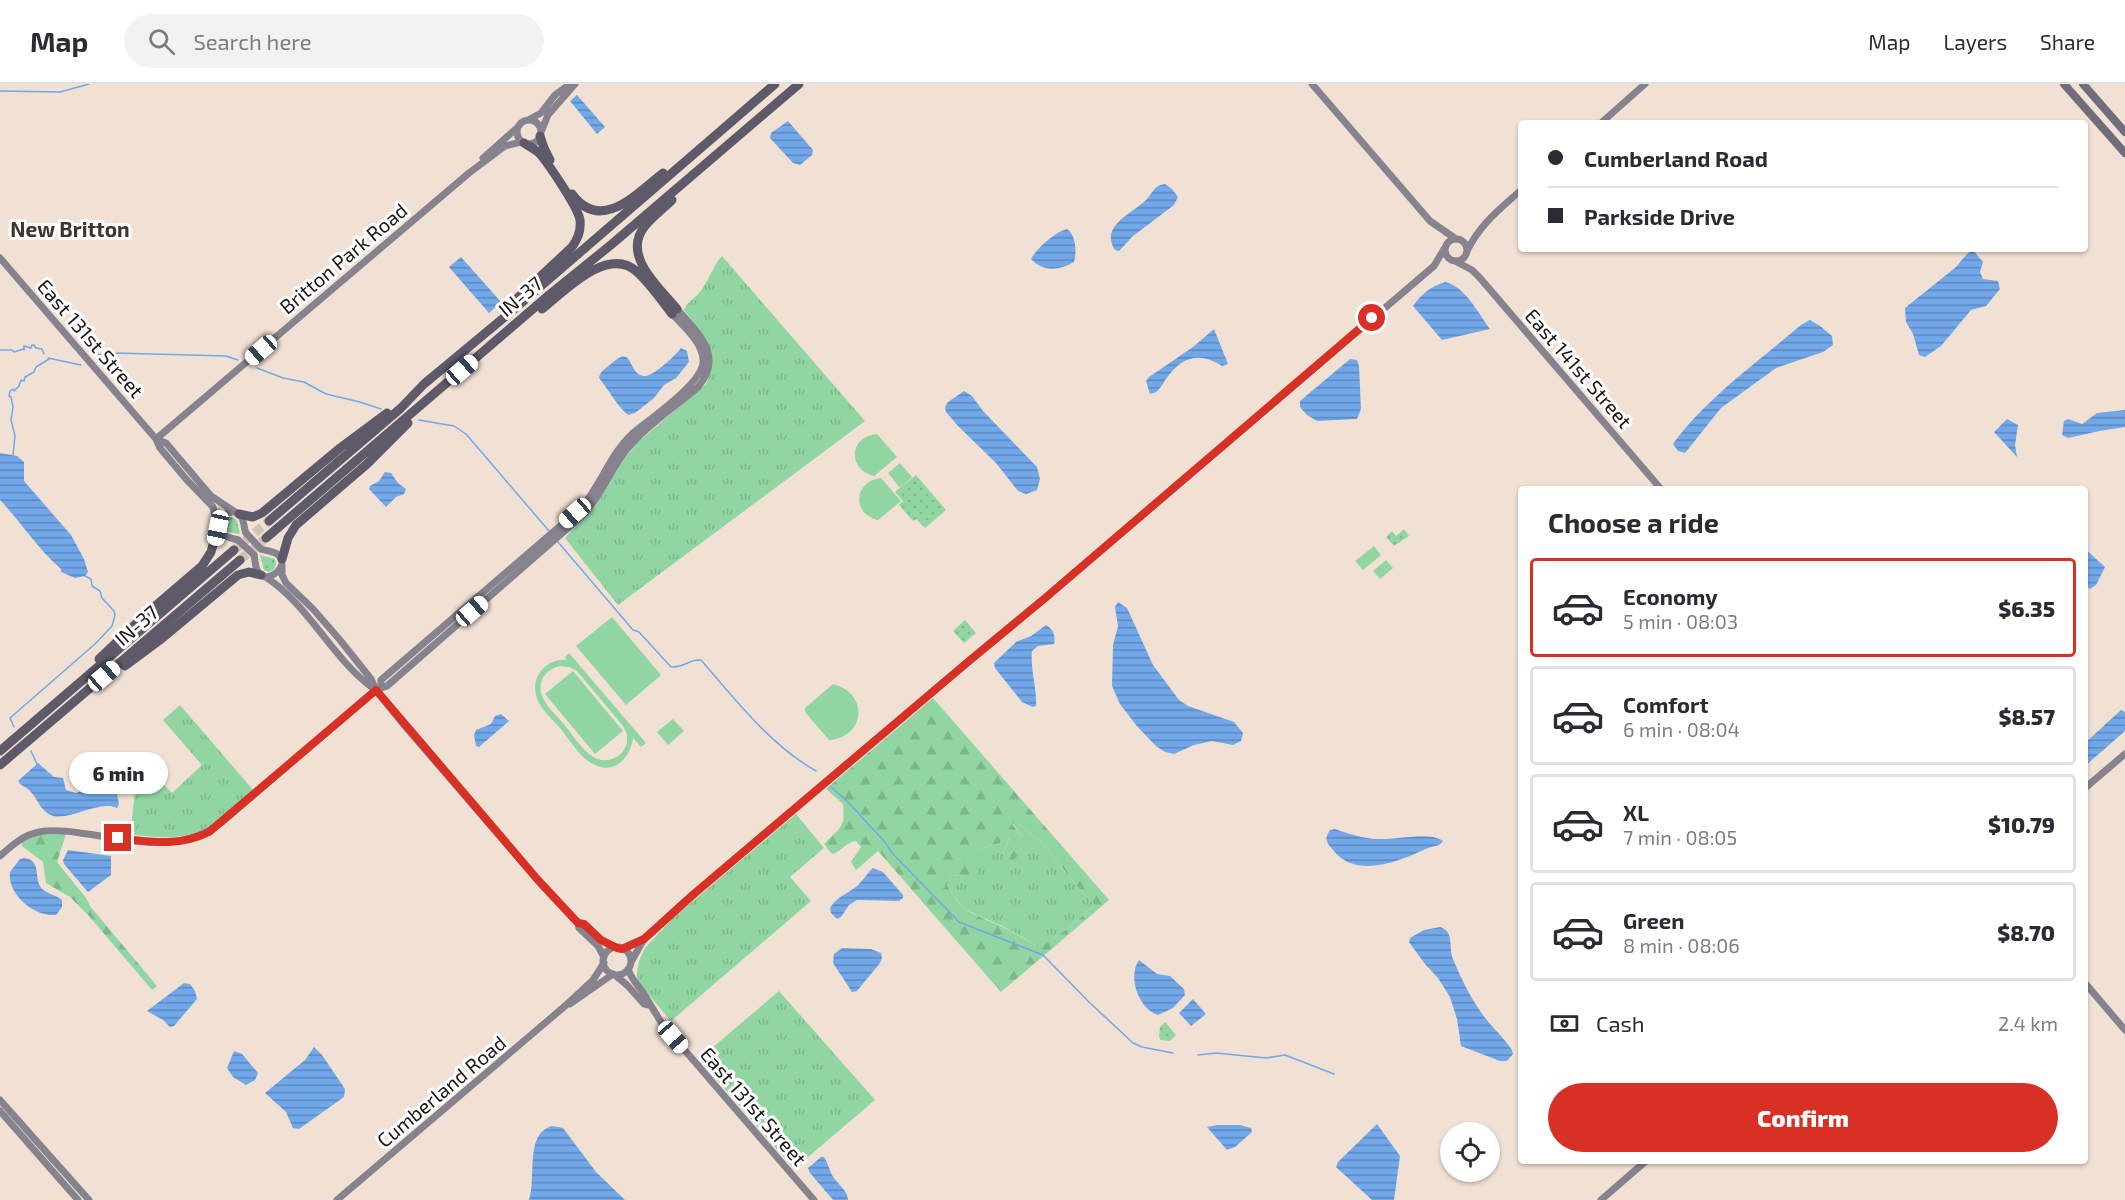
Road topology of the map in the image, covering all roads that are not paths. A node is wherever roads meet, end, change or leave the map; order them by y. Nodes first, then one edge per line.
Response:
1 (570, 84) edge
2 (575, 84) edge
3 (775, 84) edge
4 (799, 84) edge
5 (1312, 84) edge
6 (1645, 84) edge
7 (2064, 84) edge
8 (2083, 84) edge
9 (528, 120) junction
10 (1604, 120) edge
11 (518, 126) junction
12 (2125, 132) edge
13 (540, 134) junction
14 (523, 142) junction
15 (706, 142) junction
16 (721, 151) junction
17 (2125, 153) edge
18 (469, 173) junction
19 (1518, 193) edge
20 (1436, 227) junction
21 (1476, 233) junction
22 (1457, 239) junction
23 (1445, 247) junction
24 (1466, 252) junction
25 (0, 258) edge
26 (1453, 261) junction
27 (1434, 266) junction
28 (1472, 270) junction
29 (674, 311) junction
30 (491, 345) junction
31 (452, 360) junction
32 (447, 383) junction
33 (424, 384) junction
34 (156, 439) junction
35 (1658, 486) edge
36 (237, 513) junction
37 (269, 521) tunnel mouth
38 (218, 526) junction
39 (266, 538) tunnel mouth
40 (234, 550) tunnel mouth
41 (240, 560) tunnel mouth
42 (282, 562) junction
43 (263, 576) junction
44 (378, 688) junction
45 (88, 690) junction
46 (54, 705) junction
47 (31, 738) junction
48 (0, 751) edge
49 (2125, 754) edge
50 (0, 765) edge
51 (0, 771) edge
52 (2088, 785) edge
53 (0, 856) edge
54 (578, 923) junction
55 (644, 939) junction
56 (620, 948) junction
57 (604, 960) junction
58 (630, 965) junction
59 (614, 974) junction
60 (2088, 987) edge
61 (649, 1005) junction
62 (565, 1006) junction
63 (2125, 1030) edge
64 (0, 1100) edge
65 (0, 1111) edge
66 (1643, 1164) edge
67 (78, 1200) edge
68 (89, 1200) edge
69 (337, 1200) edge
70 (814, 1200) edge
71 (1601, 1200) edge

1 - 9 street
2 - 13 street
3 - 15 highway, IN-37
4 - 16 highway, IN-37
5 - 20 street
6 - 10 street
7 - 17 main road
8 - 12 main road
9 - 11 street
9 - 13 street
11 - 14 street
11 - 18 street, Britton Park Road
13 - 14 street
13 - 15 highway
14 - 18 street, Britton Park Road
14 - 31 highway
15 - 31 highway, IN-37
16 - 29 highway
16 - 30 highway, IN-37
18 - 34 street, Britton Park Road
19 - 21 street
20 - 22 street
20 - 23 street
21 - 22 street
21 - 24 street
22 - 23 street
22 - 24 street
23 - 26 street
23 - 27 street
24 - 26 street
24 - 28 street, East 141st Street
25 - 34 street, East 131st Street
26 - 27 street
26 - 28 street, East 141st Street
27 - 55 street
28 - 35 street, East 141st Street
29 - 30 highway
29 - 44 street
30 - 32 highway, IN-37
31 - 33 highway, IN-37
32 - 39 highway, IN-37
32 - 42 highway
33 - 36 highway
33 - 37 highway, IN-37
34 - 36 street, East 131st Street
34 - 38 street, East 131st Street
36 - 38 street
36 - 42 street, bridge
38 - 43 street, bridge
38 - 46 highway
40 - 46 highway, IN-37
41 - 45 highway, IN-37
42 - 43 street
42 - 44 street
43 - 44 street
43 - 45 highway
44 - 53 street
44 - 54 street
45 - 47 highway, IN-37
46 - 48 highway, IN-37
47 - 50 highway, IN-37
47 - 51 highway
49 - 52 street
54 - 56 street
54 - 57 street
55 - 56 street
55 - 58 street
56 - 57 street
56 - 58 street
57 - 59 street
57 - 62 street, Cumberland Road
58 - 59 street
58 - 61 street, East 131st Street
59 - 61 street, East 131st Street
59 - 62 street, Cumberland Road
60 - 63 street
61 - 70 street, East 131st Street
62 - 69 street, Cumberland Road
64 - 68 street
65 - 67 street
66 - 71 street

